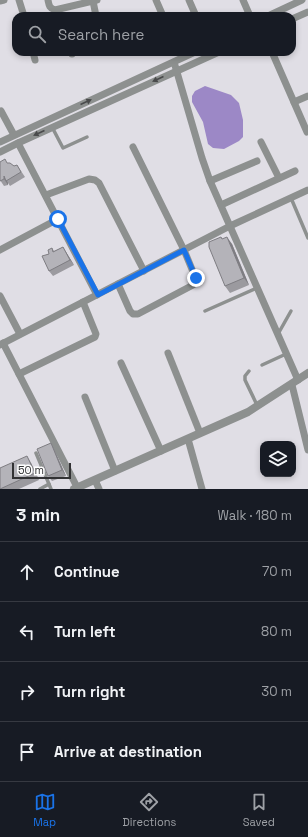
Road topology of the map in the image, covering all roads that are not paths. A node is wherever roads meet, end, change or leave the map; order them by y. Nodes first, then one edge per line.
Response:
1 (4, 0) edge
2 (19, 0) edge
3 (48, 0) edge
4 (156, 0) edge
5 (189, 0) edge
6 (243, 0) edge
7 (300, 0) edge
8 (0, 1) edge
9 (95, 1) edge
10 (23, 12) edge
11 (61, 12) edge
12 (96, 12) edge
13 (161, 12) edge
14 (194, 12) edge
15 (248, 12) edge
16 (276, 12) edge
17 (308, 12) edge
18 (296, 17) edge
19 (34, 56) edge
20 (179, 56) edge
21 (210, 56) edge
22 (274, 56) edge
23 (35, 60) dead end
24 (174, 62) junction
25 (177, 70) junction
26 (308, 96) edge
27 (294, 102) junction
28 (1, 111) dead end
29 (305, 121) edge
30 (52, 127) junction
31 (307, 132) dead end
32 (14, 135) junction
33 (87, 137) dead end
34 (0, 142) edge
35 (261, 142) dead end
36 (18, 143) junction
37 (133, 147) dead end
38 (0, 152) edge
39 (257, 161) dead end
40 (296, 171) dead end
41 (279, 178) junction
42 (210, 181) junction
43 (308, 190) edge
44 (46, 196) junction
45 (291, 198) junction
46 (221, 205) junction
47 (58, 219) junction
48 (230, 226) junction
49 (308, 238) edge
50 (0, 250) edge
51 (184, 250) junction
52 (144, 271) junction
53 (118, 284) junction
54 (257, 288) junction
55 (98, 295) junction
56 (0, 296) edge
57 (83, 302) junction
58 (205, 311) dead end
59 (291, 311) dead end
60 (20, 334) junction
61 (278, 335) junction
62 (2, 344) edge
63 (168, 353) dead end
64 (287, 354) junction
65 (120, 363) dead end
66 (262, 365) dead end
67 (249, 371) dead end
68 (308, 373) edge
69 (19, 374) junction
70 (295, 382) junction
71 (85, 397) dead end
72 (257, 406) junction
73 (200, 433) junction
74 (188, 439) junction
75 (308, 449) edge
76 (161, 450) junction
77 (36, 453) edge
78 (115, 471) junction
79 (95, 480) junction
80 (49, 484) junction
81 (76, 488) edge
82 (40, 489) edge
83 (50, 489) edge
84 (99, 489) edge
85 (202, 489) edge

1 - 8 street
2 - 10 street
3 - 11 street
4 - 13 street
5 - 14 street
6 - 15 street
7 - 16 street
9 - 11 street
9 - 12 street
17 - 18 street
19 - 23 street
20 - 24 street
21 - 25 street
22 - 27 street
24 - 25 street
32 -> 24 street
25 -> 30 street
25 - 42 street
26 - 27 street
27 - 29 street
28 - 32 street
29 - 31 street
30 - 33 lane
30 -> 36 street
32 - 34 street
35 - 41 street
36 - 38 street
36 - 44 street
37 - 51 street
39 - 42 street
40 - 41 street
41 - 46 street
42 - 46 street
43 - 45 street
44 - 47 street
44 - 52 street
45 - 48 street
45 - 49 lane
46 - 48 street
47 - 50 street
47 - 55 street
48 - 51 street
48 - 54 street
51 - 52 street
51 - 53 street
52 - 53 street
53 - 55 street
54 - 58 lane
54 - 61 street
55 - 57 street
56 - 60 street
57 - 60 street
57 - 69 street
59 - 61 lane
60 - 62 street
61 - 64 street
62 - 69 street
63 - 73 street
64 - 66 lane
64 - 70 street
65 - 76 street
67 - 72 lane
68 - 70 street
69 - 81 street
70 - 72 street
70 - 75 street
71 - 78 street
72 - 73 street
73 - 74 street
74 - 76 street
74 - 85 street
76 - 78 street
77 - 80 lane
78 - 79 street
79 - 81 street
79 - 84 street
80 - 82 lane
80 - 83 lane

